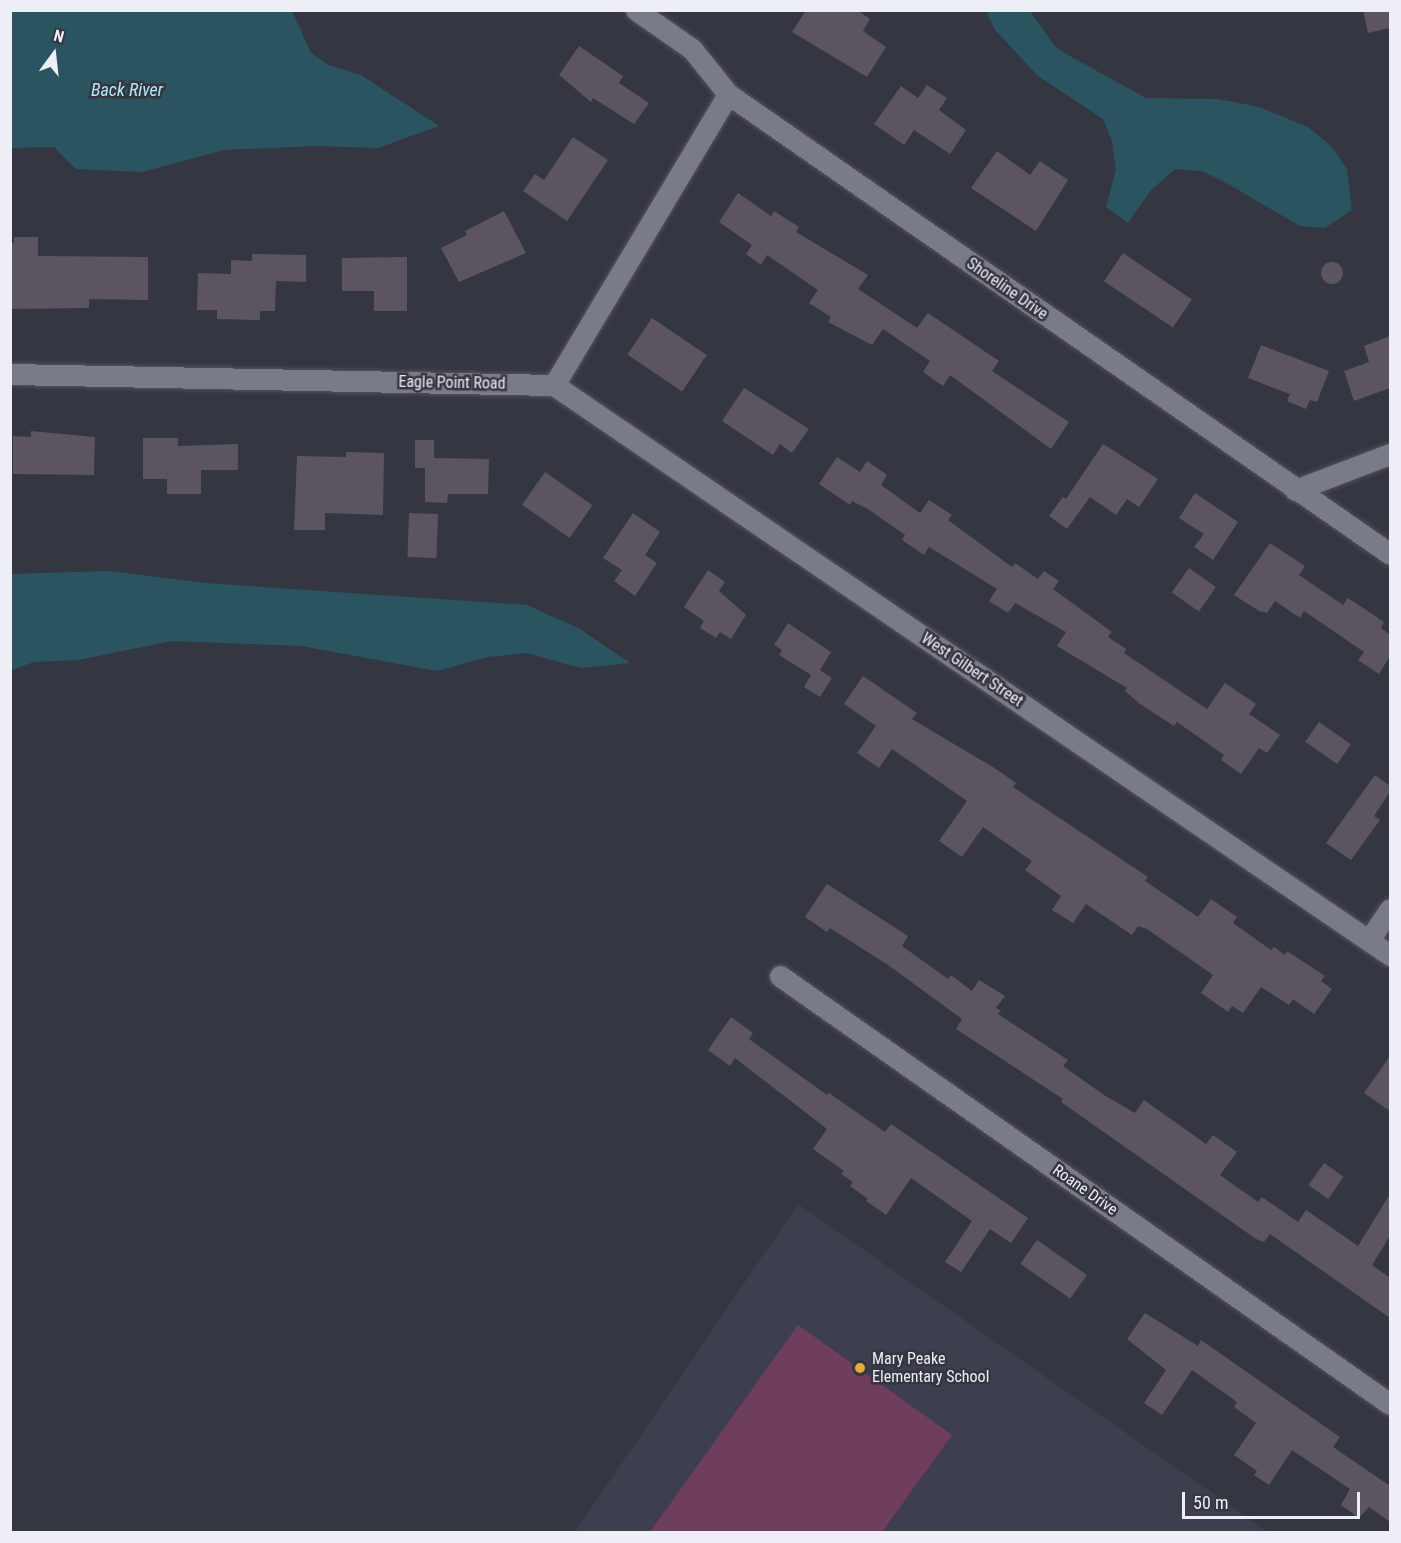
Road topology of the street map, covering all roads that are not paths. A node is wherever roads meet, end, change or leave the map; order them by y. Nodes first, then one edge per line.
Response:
1 (636, 10) edge
2 (728, 94) junction
3 (10, 374) edge
4 (554, 384) junction
5 (1390, 454) edge
6 (1295, 489) junction
7 (1390, 554) edge
8 (1390, 909) edge
9 (1369, 940) junction
10 (1390, 955) edge
11 (780, 976) dead end
12 (1390, 1404) edge

1 - 2 street, Shoreline Drive
2 - 4 street
2 - 6 street, Shoreline Drive
3 - 4 street, Eagle Point Road
4 - 9 street, West Gilbert Street
5 - 6 street
6 - 7 street, Shoreline Drive
8 - 9 street
9 - 10 street, West Gilbert Street
11 - 12 street, Roane Drive

